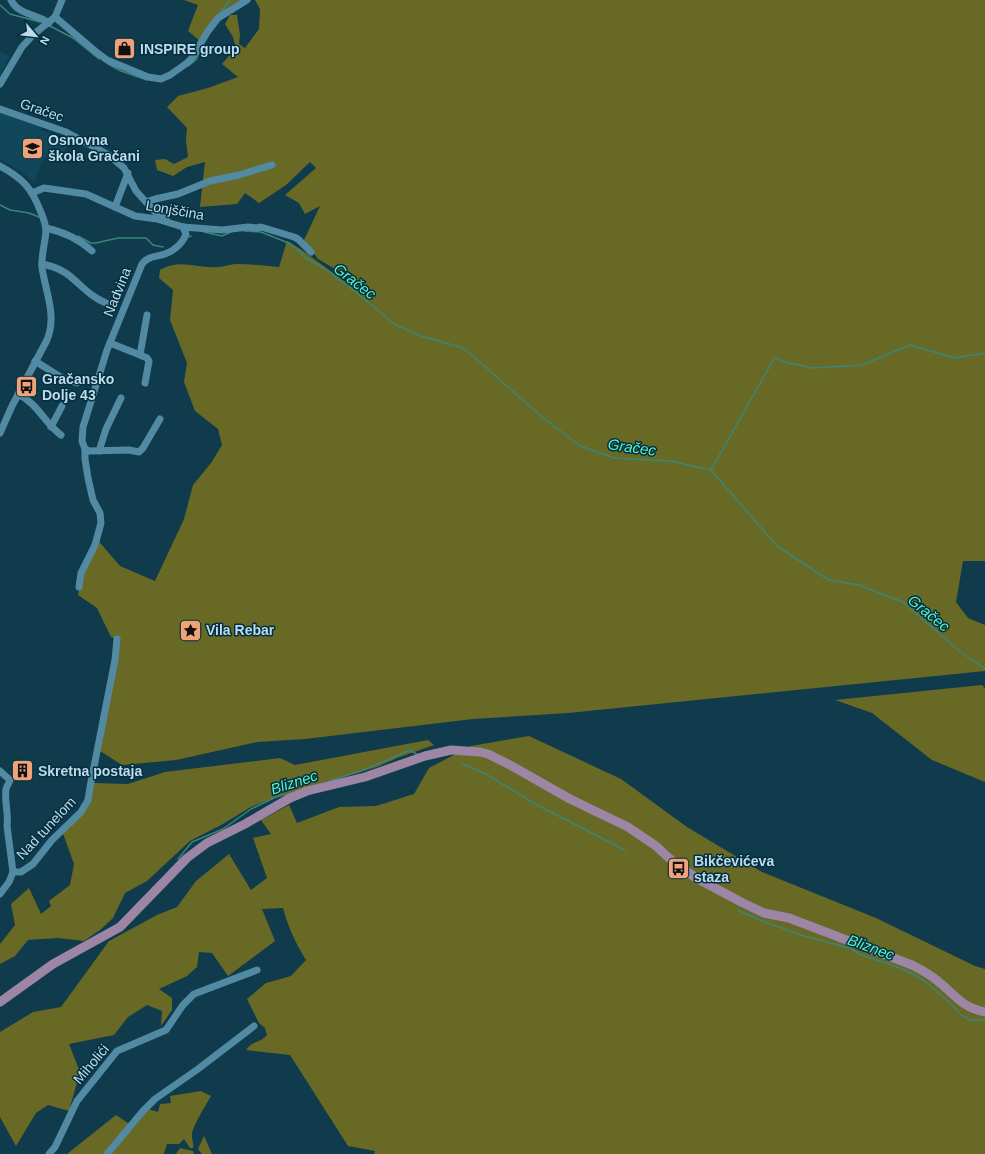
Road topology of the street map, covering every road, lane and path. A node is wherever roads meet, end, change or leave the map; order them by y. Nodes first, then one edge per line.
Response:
1 (11, 0) edge
2 (62, 0) edge
3 (247, 0) edge
4 (52, 20) junction
5 (0, 84) edge
6 (0, 109) edge
7 (272, 165) dead end
8 (0, 166) edge
9 (128, 173) junction
10 (32, 193) junction
11 (146, 202) junction
12 (115, 207) junction
13 (173, 224) junction
14 (183, 227) junction
15 (46, 228) junction
16 (92, 251) dead end
17 (311, 252) dead end
18 (42, 264) junction
19 (106, 303) dead end
20 (147, 314) dead end
21 (110, 343) junction
22 (140, 355) junction
23 (35, 361) junction
24 (77, 383) dead end
25 (145, 383) dead end
26 (18, 394) junction
27 (121, 398) dead end
28 (62, 406) dead end
29 (160, 419) dead end
30 (50, 427) junction
31 (0, 433) edge
32 (61, 435) dead end
33 (85, 449) junction
34 (99, 451) junction
35 (79, 587) dead end
36 (117, 639) dead end
37 (0, 771) edge
38 (13, 872) junction
39 (0, 894) edge
40 (256, 970) dead end
41 (0, 1002) edge
42 (985, 1012) edge
43 (254, 1026) dead end
44 (49, 1154) edge
45 (107, 1154) edge

1 - 4 street
2 - 4 street
3 - 4 street
4 - 5 street
6 - 9 street, Gračec
7 - 11 street
8 - 10 street
9 - 11 street, Gračec
9 - 12 street
10 - 12 street, Lonjščina
10 - 15 street
11 - 13 street, Gračec
12 - 13 street, Lonjščina
13 - 14 street, Lonjščina
14 - 17 street, Lonjščina
14 - 21 street, Nadvina
15 - 16 street
15 - 18 street
18 - 19 street
18 - 23 street
20 - 22 street
21 - 22 street
21 - 33 street, Nadvina
22 - 25 street
23 - 24 street
23 - 26 street
26 - 30 street
26 - 31 street
27 - 34 street
28 - 30 street
29 - 34 street
30 - 32 street
33 - 34 street
33 - 35 street, Nadvina
36 - 38 street, Nad tunelom
37 - 38 street, Nad tunelom
38 - 39 street
40 - 44 street, Miholići
41 - 42 main road
43 - 45 street

